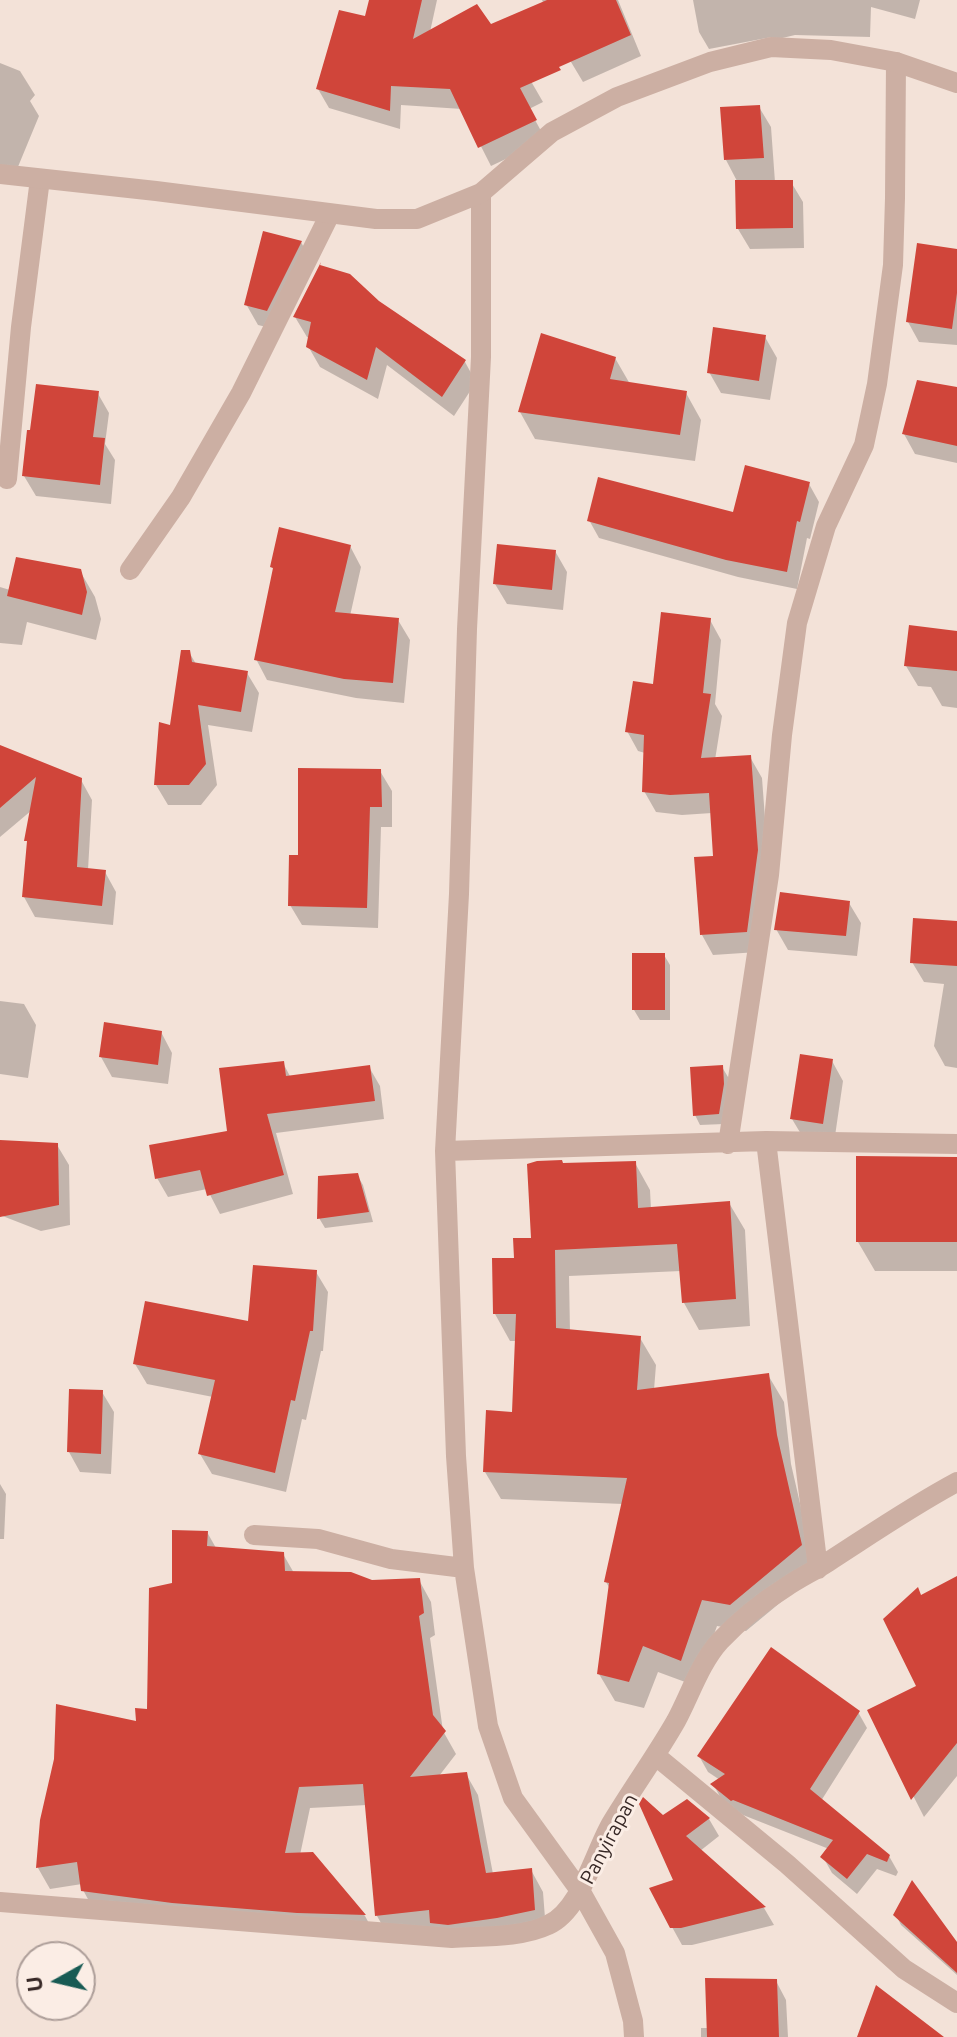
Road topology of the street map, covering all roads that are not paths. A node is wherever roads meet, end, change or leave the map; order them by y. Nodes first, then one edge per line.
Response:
1 (896, 62) junction
2 (957, 83) edge
3 (0, 174) edge
4 (40, 179) junction
5 (481, 193) junction
6 (330, 214) junction
7 (7, 479) dead end
8 (130, 570) dead end
9 (766, 1141) junction
10 (728, 1144) junction
11 (957, 1144) edge
12 (445, 1151) junction
13 (957, 1482) edge
14 (254, 1535) dead end
15 (464, 1568) junction
16 (818, 1569) junction
17 (656, 1756) junction
18 (581, 1892) junction
19 (0, 1902) edge
20 (957, 2003) edge
21 (634, 2037) edge

1 - 2 street
1 - 5 street
1 - 10 street
3 - 4 street
4 - 6 street
4 - 7 street
5 - 6 street
5 - 12 street
6 - 8 street
9 - 10 street
9 - 11 street
9 - 16 street
10 - 12 street
12 - 15 street
13 - 16 street, Panyirapan
14 - 15 street
15 - 18 street
16 - 17 street, Panyirapan
17 - 18 street, Panyirapan
17 - 20 street
18 - 19 street, Panyirapan
18 - 21 street

